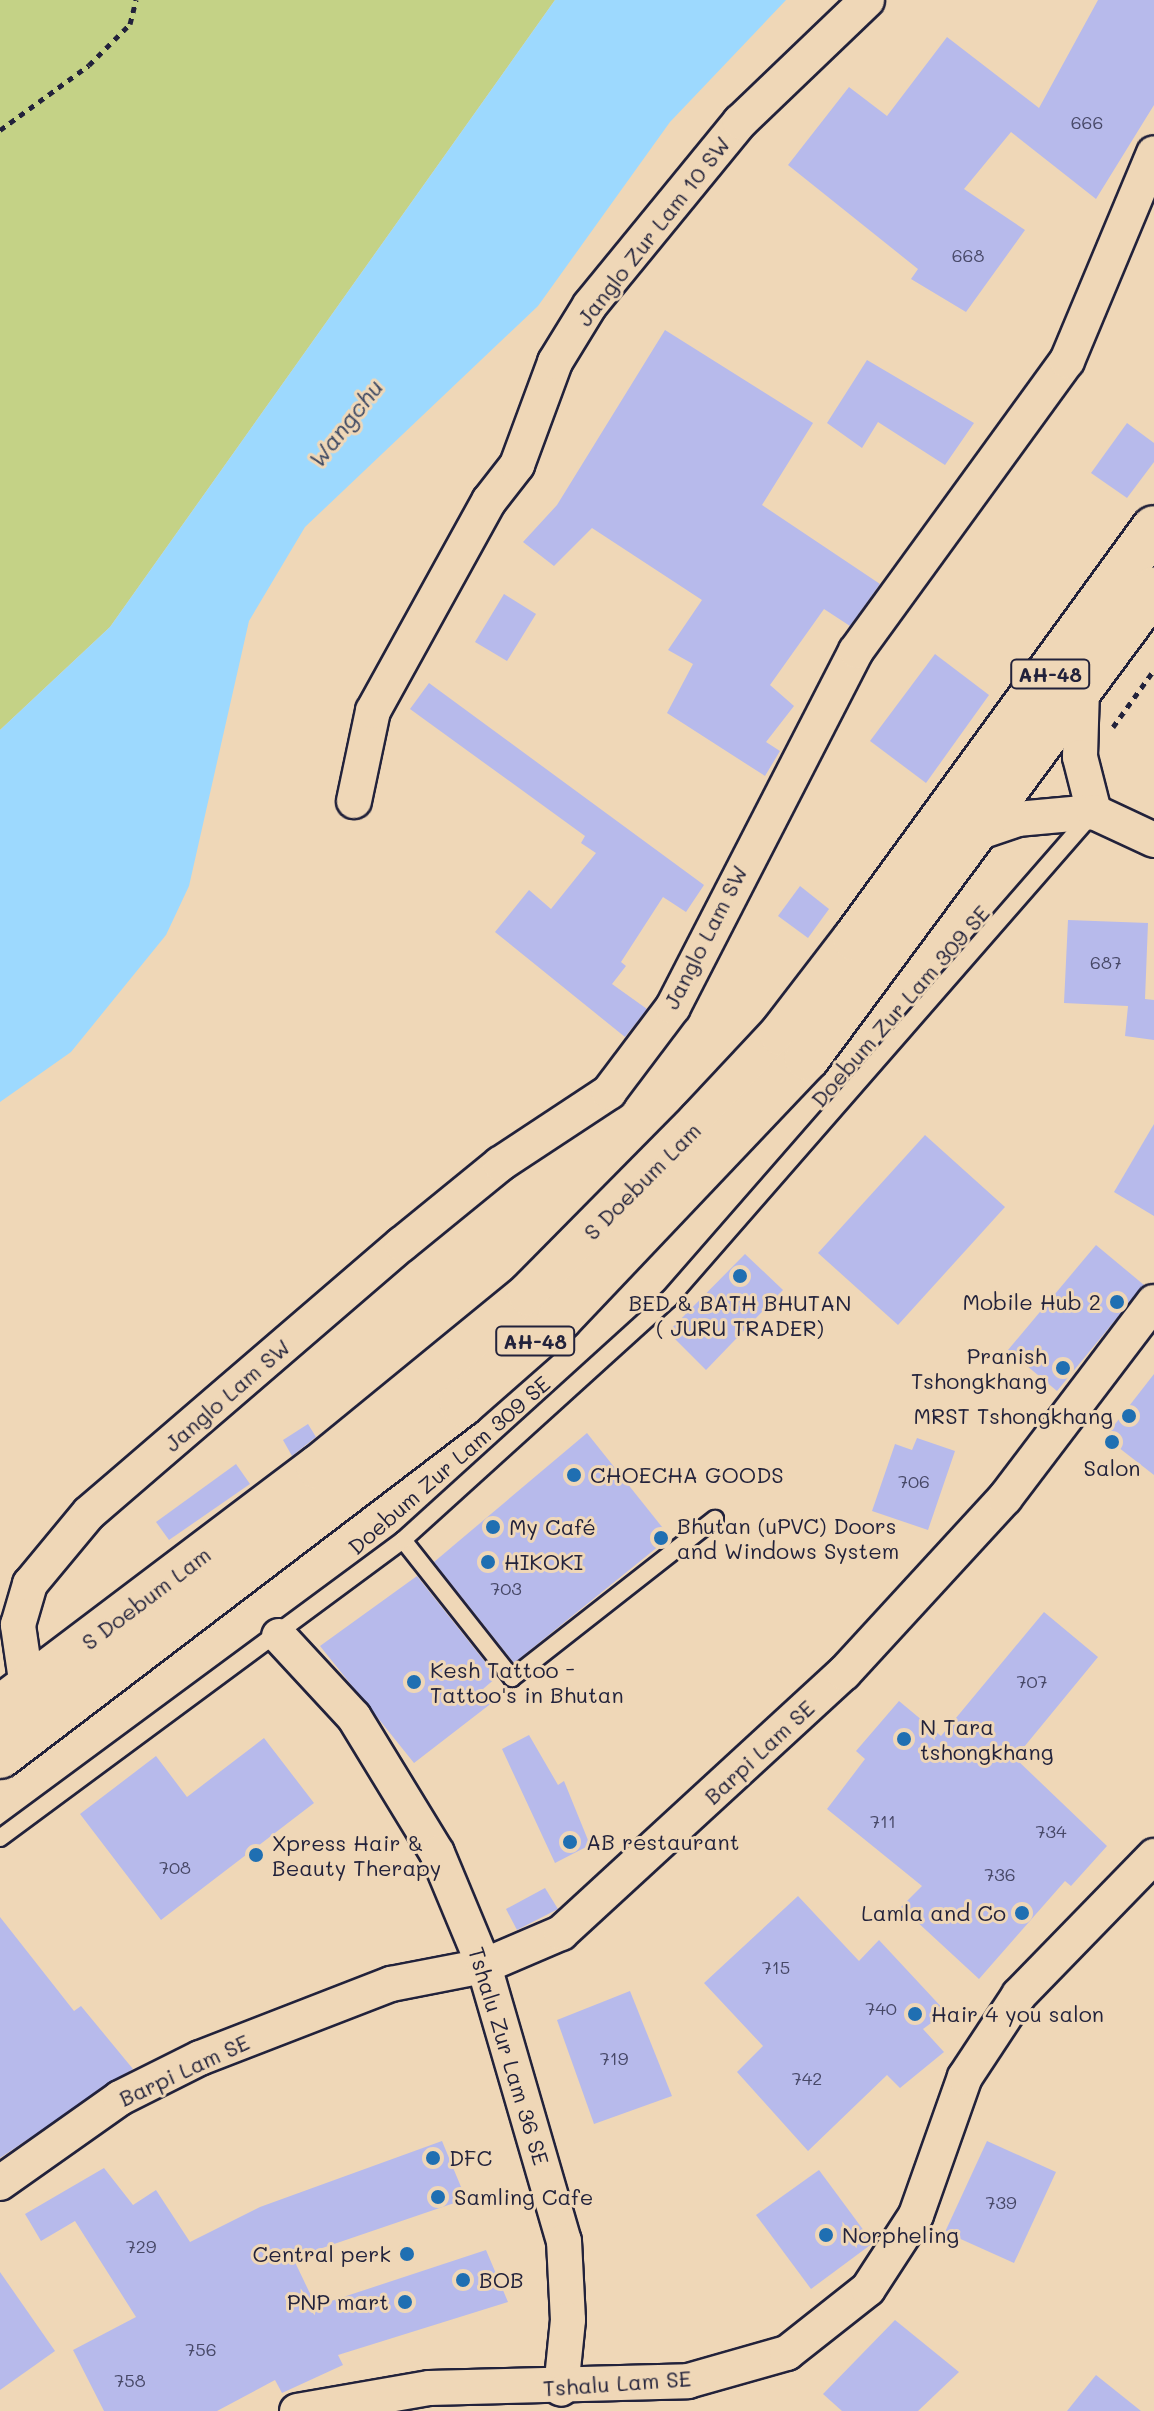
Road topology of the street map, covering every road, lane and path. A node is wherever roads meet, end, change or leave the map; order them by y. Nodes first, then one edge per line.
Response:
1 (136, 0) edge
2 (867, 0) edge
3 (0, 130) edge
4 (1154, 153) edge
5 (1154, 528) edge
6 (1154, 589) edge
7 (1082, 689) junction
8 (354, 801) dead end
9 (1094, 812) junction
10 (980, 832) junction
11 (1154, 840) edge
12 (1154, 1302) edge
13 (715, 1519) dead end
14 (403, 1540) junction
15 (279, 1636) junction
16 (14, 1698) edge
17 (0, 1756) edge
18 (0, 1838) edge
19 (1154, 1856) edge
20 (484, 1966) junction
21 (0, 2183) edge
22 (561, 2389) junction
23 (426, 2400) edge
24 (297, 2411) edge

1 - 3 path
2 - 8 street, Janglo Zur Lam 10 SW
4 - 16 street, Janglo Lam SW
5 - 16 highway, S Doebum Lam / AH-48
6 - 7 highway, S Doebum Lam / AH-48
7 - 9 street
7 - 10 highway, S Doebum Lam / AH-48
9 - 10 street
9 - 11 street
9 - 14 lane, Doebum Zur Lam 309 SE
10 - 17 highway, S Doebum Lam / AH-48
12 - 20 street, Barpi Lam SE
13 - 14 lane
14 - 15 lane, Doebum Zur Lam 309 SE
15 - 18 lane, Doebum Zur Lam 309 SE
15 - 20 street, Tshalu Zur Lam 36 SE
19 - 22 street, Tshalu Lam SE
20 - 21 street, Barpi Lam SE
20 - 22 street, Tshalu Zur Lam 36 SE
22 - 23 street, Tshalu Lam SE
23 - 24 street, Tshalu Lam SE

